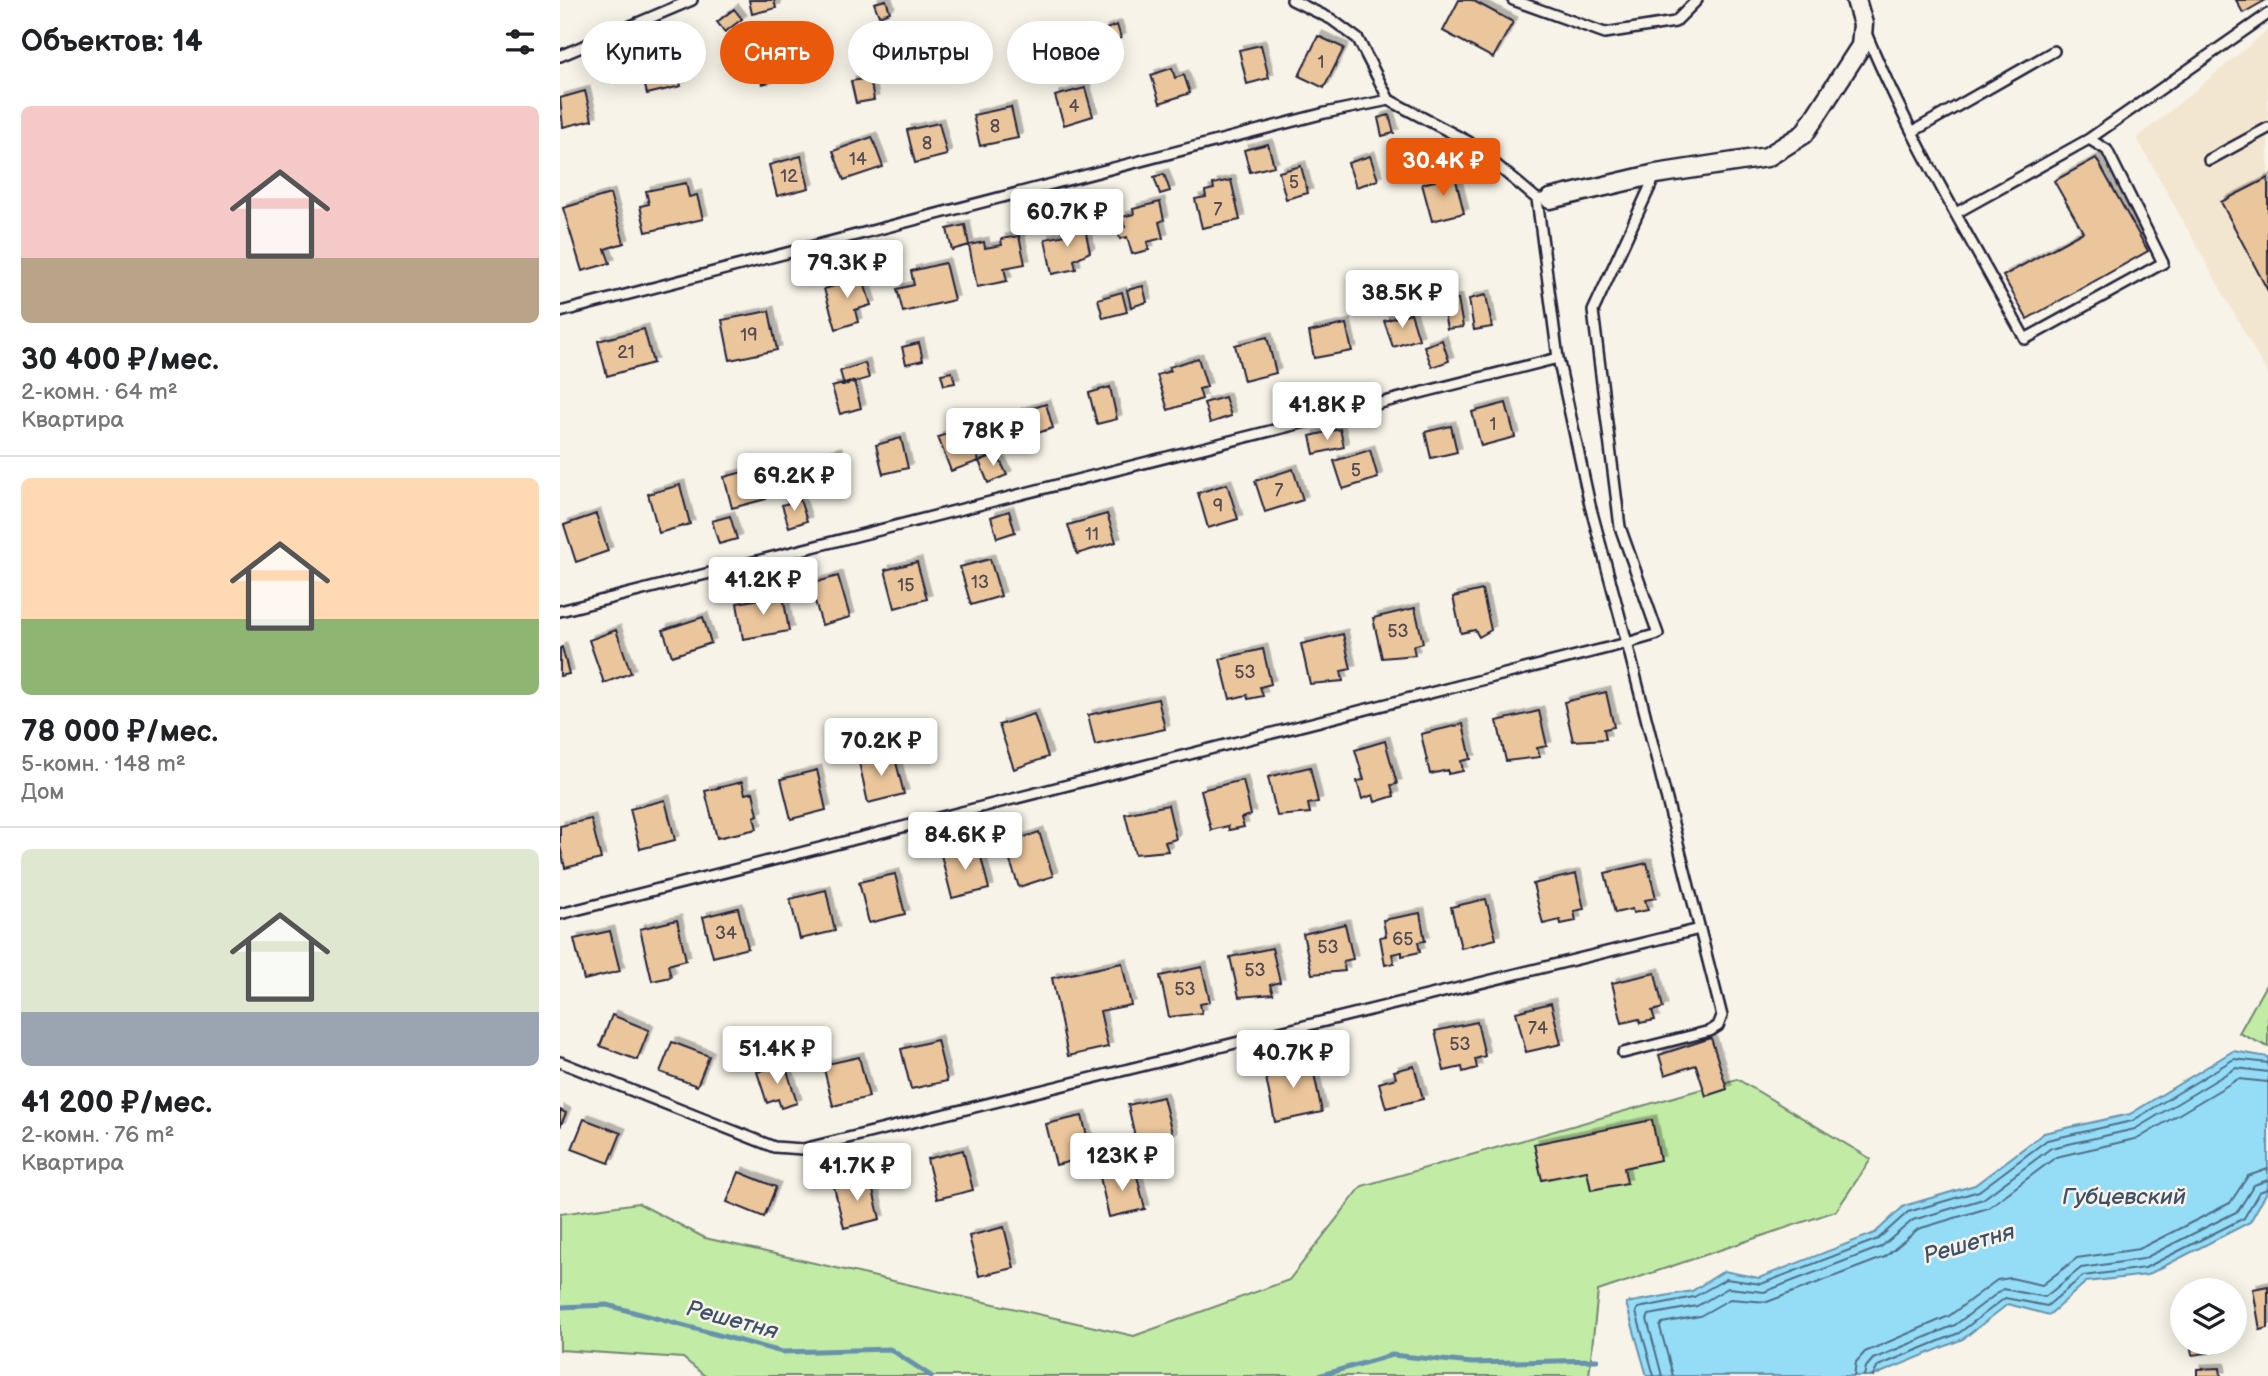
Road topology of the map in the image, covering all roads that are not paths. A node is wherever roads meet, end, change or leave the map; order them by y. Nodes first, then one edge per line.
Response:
1 (692, 0) edge
2 (1292, 0) edge
3 (1513, 0) edge
4 (1697, 0) edge
5 (1856, 0) edge
6 (2268, 14) edge
7 (1863, 24) junction
8 (2054, 51) dead end
9 (560, 56) edge
10 (1389, 100) junction
11 (2268, 128) edge
12 (1912, 132) junction
13 (2089, 139) junction
14 (2209, 160) dead end
15 (1656, 174) junction
16 (1544, 199) junction
17 (1956, 213) junction
18 (560, 312) edge
19 (1558, 358) junction
20 (560, 611) edge
21 (1627, 643) junction
22 (560, 914) edge
23 (1700, 929) junction
24 (1623, 1053) dead end
25 (560, 1062) edge

1 - 9 lane
2 - 10 lane
3 - 4 lane
5 - 7 street
6 - 13 lane
7 - 12 lane
7 - 15 street
8 - 12 lane
10 - 16 lane
10 - 18 lane
11 - 14 lane
12 - 17 lane
13 - 17 lane
13 - 17 lane
15 - 16 street
15 - 21 lane
16 - 19 lane
19 - 20 lane
19 - 21 lane
21 - 22 lane
21 - 23 lane
23 - 24 lane
23 - 25 lane

